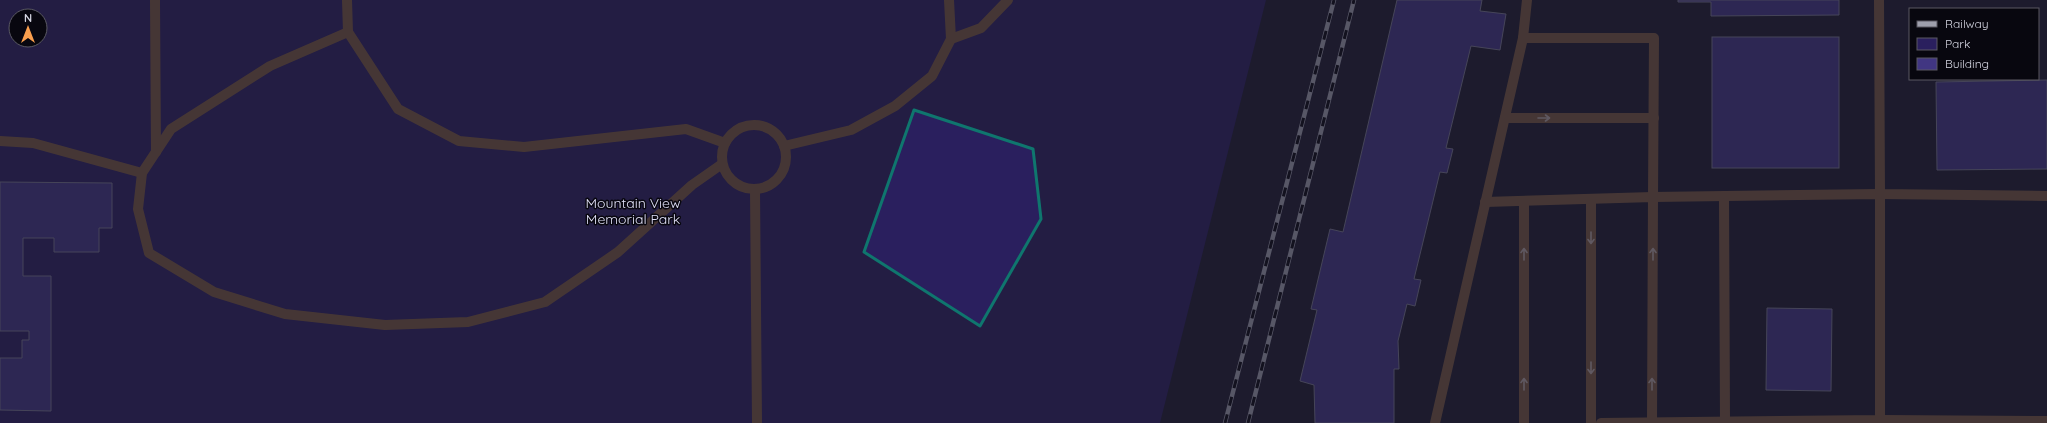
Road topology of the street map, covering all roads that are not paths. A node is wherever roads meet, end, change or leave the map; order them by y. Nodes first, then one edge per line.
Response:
1 (155, 0) edge
2 (347, 0) edge
3 (949, 0) edge
4 (1008, 0) edge
5 (1527, 0) edge
6 (1879, 0) edge
7 (348, 32) junction
8 (1523, 38) junction
9 (950, 39) junction
10 (1504, 118) junction
11 (1654, 118) junction
12 (0, 141) edge
13 (725, 142) junction
14 (784, 146) junction
15 (156, 152) junction
16 (722, 164) junction
17 (142, 173) junction
18 (755, 189) junction
19 (1880, 194) junction
20 (1724, 196) junction
21 (2047, 196) edge
22 (1653, 197) junction
23 (1591, 199) junction
24 (1524, 201) junction
25 (1485, 202) junction
26 (1880, 420) junction
27 (2047, 421) edge
28 (1725, 422) junction
29 (1904, 422) edge
30 (757, 423) edge
31 (1435, 423) edge
32 (1524, 423) edge
33 (1591, 423) edge
34 (1601, 423) edge
35 (1652, 423) edge

1 - 15 lane
2 - 7 lane
3 - 9 lane
4 - 9 lane
5 - 8 lane
6 - 19 lane
7 - 13 lane
7 - 15 lane
8 - 10 lane
8 - 11 lane
9 - 14 lane
10 -> 11 lane
10 - 25 lane
11 - 22 lane
12 - 17 lane
13 - 14 lane
13 - 16 lane
14 - 18 lane
15 - 17 lane
16 - 17 lane
16 - 18 lane
18 - 30 lane
19 - 20 lane
19 - 21 lane
19 - 26 lane
20 - 22 lane
20 - 28 lane
22 - 23 lane
35 -> 22 lane
23 - 24 lane
23 -> 33 lane
24 - 25 lane
32 -> 24 lane
25 - 31 lane
26 - 28 lane
26 - 29 lane
27 - 29 lane
28 - 35 lane
34 - 35 lane

